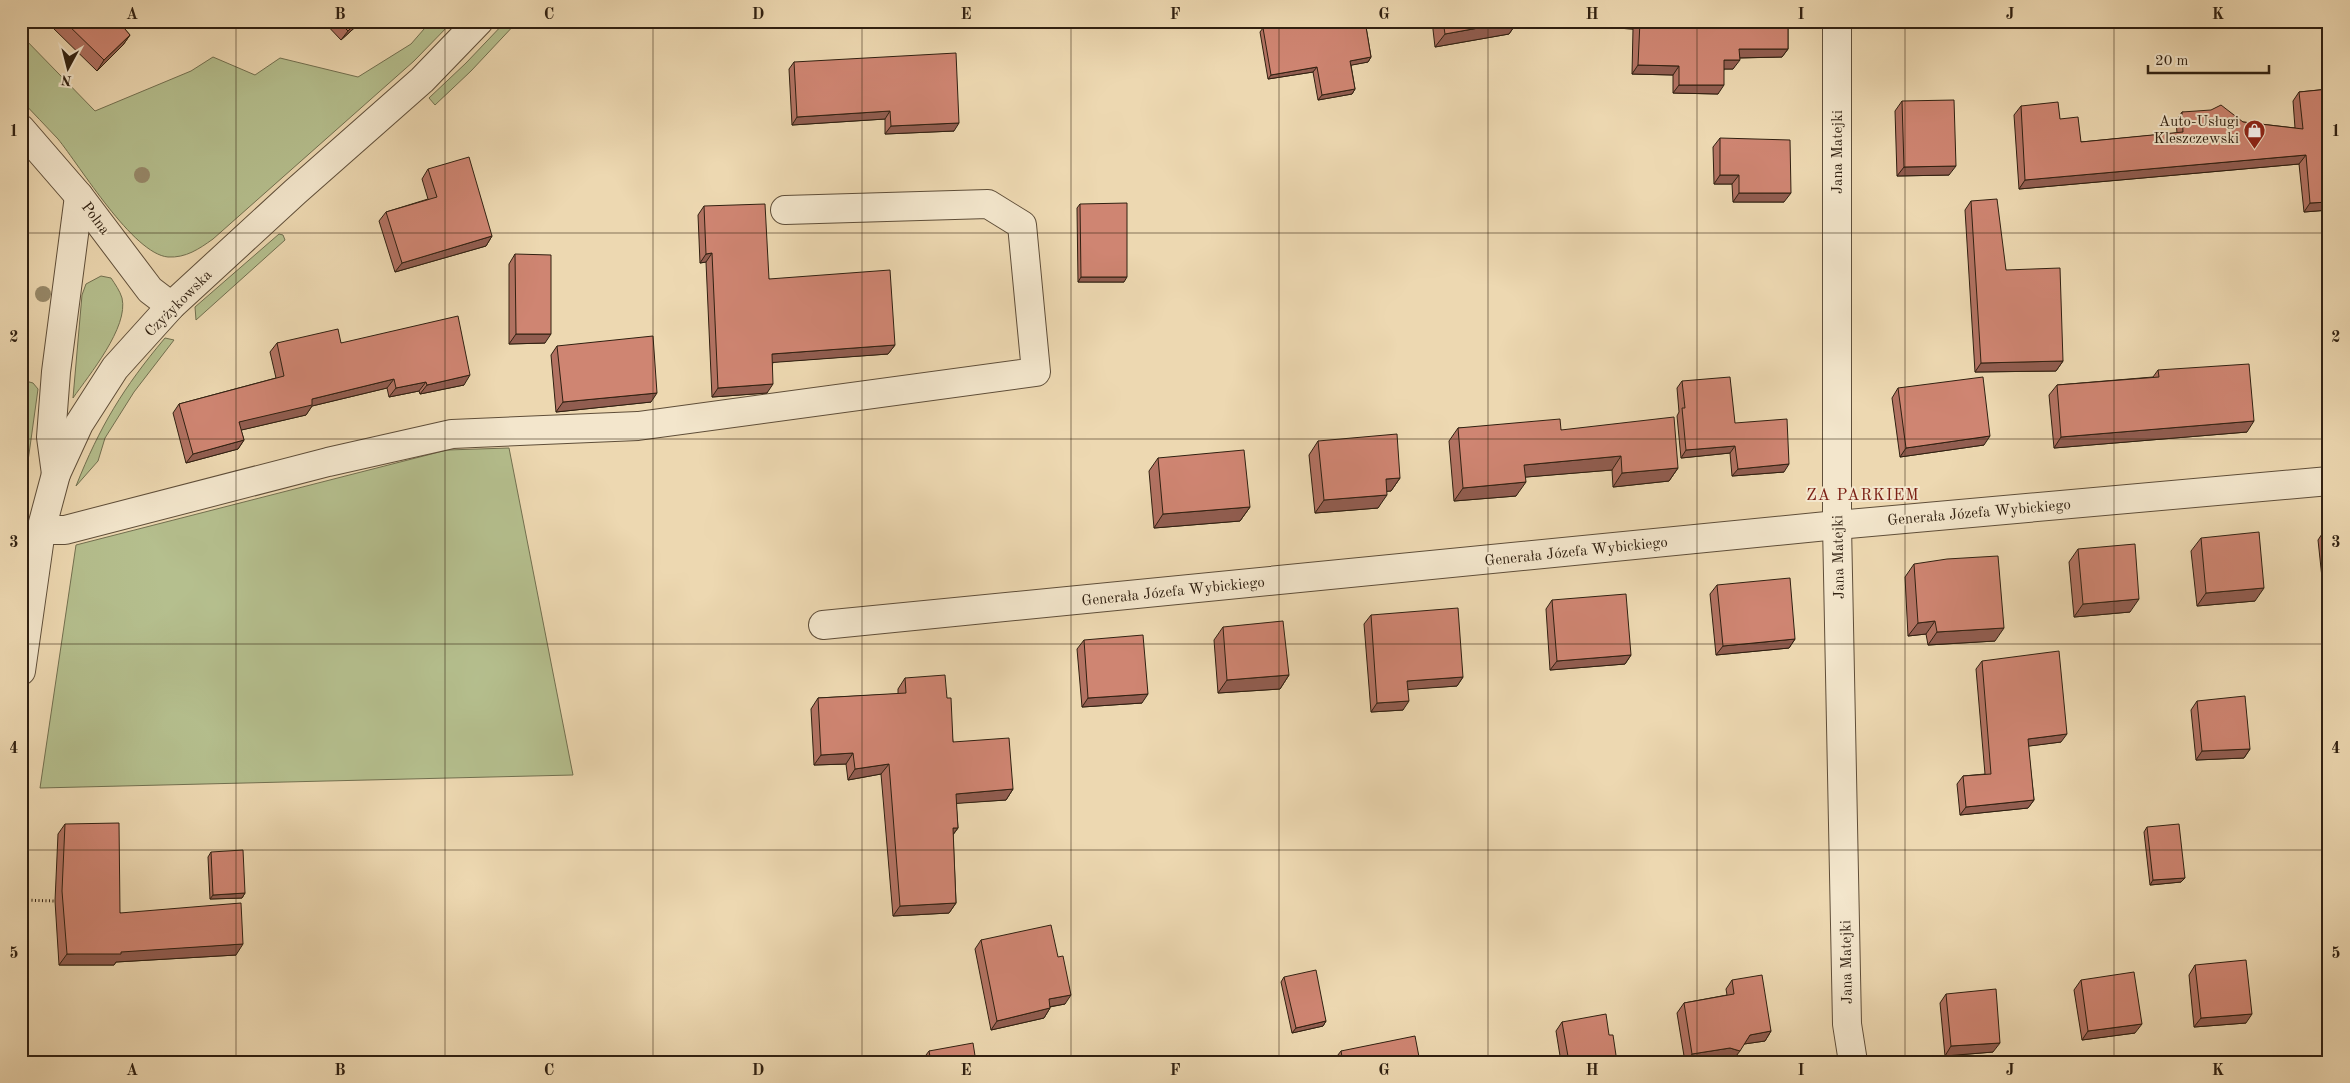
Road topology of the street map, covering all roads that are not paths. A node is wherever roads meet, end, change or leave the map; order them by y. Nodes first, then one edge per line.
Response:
1 (479, 21) edge
2 (1837, 21) edge
3 (21, 129) edge
4 (79, 196) junction
5 (785, 210) dead end
6 (171, 306) junction
7 (56, 474) junction
8 (2329, 481) edge
9 (1837, 525) junction
10 (41, 530) junction
11 (823, 625) dead end
12 (21, 671) edge
13 (1853, 1062) edge

1 - 6 street, Czyżykowska
2 - 9 street, Jana Matejki
3 - 4 street, Polna
4 - 6 street, Polna
4 - 7 street
5 - 10 street
6 - 7 street, Czyżykowska
7 - 10 street, Czyżykowska
8 - 9 street, Generała Józefa Wybickiego
9 - 11 street, Generała Józefa Wybickiego
9 - 13 street, Jana Matejki
10 - 12 street, Czyżykowska

